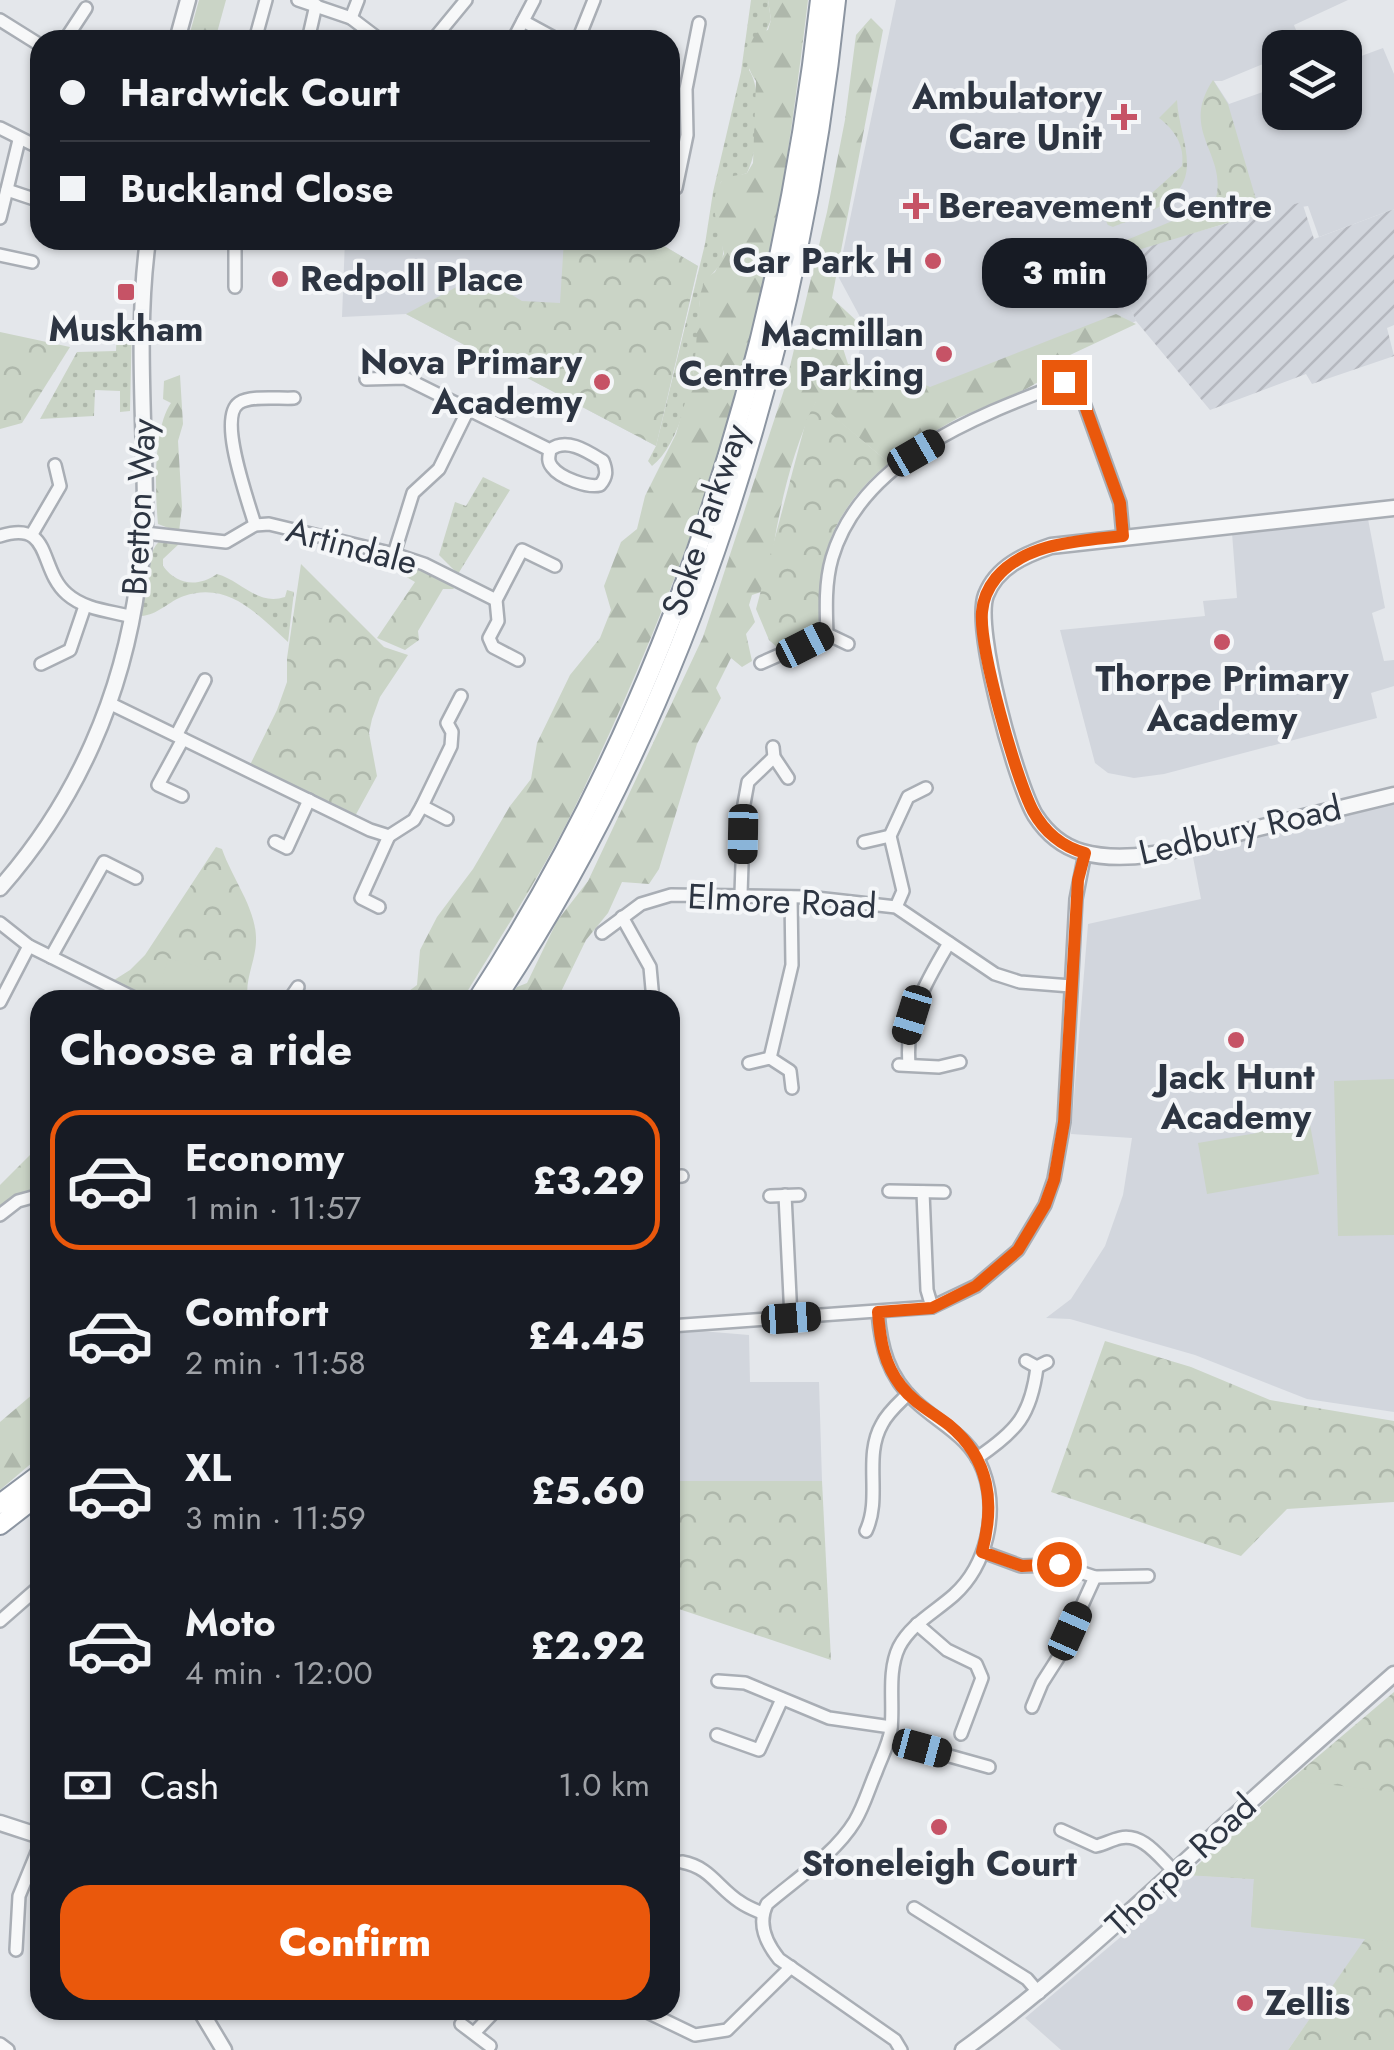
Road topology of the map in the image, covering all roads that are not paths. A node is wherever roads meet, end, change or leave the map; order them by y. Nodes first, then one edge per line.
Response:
1 (188, 0) edge
2 (266, 0) edge
3 (298, 0) edge
4 (358, 0) edge
5 (466, 0) edge
6 (534, 0) edge
7 (594, 0) edge
8 (820, 0) edge
9 (836, 0) edge
10 (316, 4) junction
11 (86, 8) dead end
12 (350, 18) junction
13 (0, 20) edge
14 (523, 21) junction
15 (699, 23) dead end
16 (72, 30) edge
17 (180, 30) edge
18 (258, 30) edge
19 (310, 30) edge
20 (366, 30) edge
21 (442, 30) edge
22 (518, 30) edge
23 (540, 30) edge
24 (582, 30) edge
25 (30, 38) edge
26 (680, 88) edge
27 (686, 90) junction
28 (0, 128) edge
29 (20, 140) junction
30 (30, 144) edge
31 (680, 170) edge
32 (4, 194) edge
33 (30, 199) edge
34 (0, 218) edge
35 (145, 250) edge
36 (235, 250) edge
37 (0, 255) edge
38 (32, 262) dead end
39 (235, 287) dead end
40 (366, 378) dead end
41 (294, 398) dead end
42 (468, 410) junction
43 (550, 450) junction
44 (56, 465) dead end
45 (1394, 508) edge
46 (255, 525) junction
47 (32, 534) junction
48 (145, 534) junction
49 (0, 536) edge
50 (1123, 536) junction
51 (394, 554) junction
52 (555, 566) dead end
53 (496, 600) junction
54 (85, 606) junction
55 (133, 618) junction
56 (827, 634) junction
57 (848, 644) dead end
58 (767, 646) dead end
59 (518, 660) dead end
60 (41, 664) dead end
61 (205, 680) dead end
62 (461, 696) dead end
63 (110, 704) junction
64 (180, 736) junction
65 (788, 778) dead end
66 (926, 788) dead end
67 (1394, 795) edge
68 (182, 796) dead end
69 (309, 800) junction
70 (422, 806) junction
71 (447, 819) dead end
72 (388, 836) junction
73 (890, 836) junction
74 (275, 842) dead end
75 (864, 842) dead end
76 (1085, 853) junction
77 (136, 878) dead end
78 (0, 888) edge
79 (741, 894) junction
80 (791, 897) junction
81 (896, 907) junction
82 (379, 908) dead end
83 (622, 917) junction
84 (0, 923) edge
85 (602, 933) dead end
86 (949, 942) junction
87 (28, 946) junction
88 (51, 956) junction
89 (1071, 986) junction
90 (298, 987) dead end
91 (118, 990) edge
92 (296, 990) edge
93 (482, 990) edge
94 (501, 990) edge
95 (652, 990) edge
96 (0, 1002) edge
97 (770, 1058) junction
98 (960, 1062) dead end
99 (749, 1063) dead end
100 (792, 1088) dead end
101 (889, 1191) dead end
102 (922, 1192) junction
103 (944, 1192) dead end
104 (785, 1195) junction
105 (800, 1195) dead end
106 (770, 1196) dead end
107 (30, 1198) edge
108 (0, 1214) edge
109 (932, 1308) junction
110 (878, 1312) junction
111 (791, 1318) junction
112 (680, 1325) edge
113 (1037, 1363) dead end
114 (908, 1394) junction
115 (977, 1458) junction
116 (30, 1482) edge
117 (30, 1502) edge
118 (0, 1504) edge
119 (0, 1525) edge
120 (866, 1531) dead end
121 (982, 1552) junction
122 (1094, 1576) junction
123 (1148, 1576) dead end
124 (30, 1595) edge
125 (0, 1621) edge
126 (917, 1624) junction
127 (1394, 1674) edge
128 (718, 1682) dead end
129 (782, 1699) junction
130 (1032, 1706) dead end
131 (890, 1733) junction
132 (961, 1734) dead end
133 (717, 1735) dead end
134 (989, 1767) dead end
135 (0, 1823) edge
136 (1061, 1830) dead end
137 (30, 1834) edge
138 (682, 1862) dead end
139 (30, 1866) edge
140 (1174, 1871) junction
141 (914, 1908) dead end
142 (762, 1913) junction
143 (16, 1950) dead end
144 (790, 1968) junction
145 (1039, 1992) junction
146 (206, 2020) edge
147 (486, 2020) edge
148 (663, 2020) edge
149 (461, 2024) dead end
150 (474, 2033) junction
151 (0, 2044) edge
152 (490, 2046) dead end
153 (8, 2050) edge
154 (224, 2050) edge
155 (901, 2050) edge
156 (963, 2050) edge

1 - 17 street
2 - 18 street
3 - 10 street
4 - 12 street
5 - 21 street
6 - 14 street
7 - 24 street
8 - 93 highway, Soke Parkway
9 - 94 highway, Soke Parkway
10 - 12 street
10 - 19 street
11 - 16 street
12 - 20 street
13 - 25 street
14 - 22 street
14 - 23 street
15 - 27 street
26 - 27 street
27 - 31 street
28 - 29 street
29 - 30 street
29 - 32 street
32 - 33 street
32 - 34 street
35 - 48 street, Bretton Way
36 - 39 street
37 - 38 street
40 - 42 street
41 - 46 street
42 - 43 street
42 - 51 street
43 - 43 street
44 - 47 street
45 - 50 street
46 - 48 street, Artindale
46 - 51 street, Artindale
47 - 49 street
47 - 54 street
48 - 55 street, Bretton Way
50 - 56 street
50 - 76 street
51 - 53 street, Artindale
52 - 53 street
53 - 59 street
54 - 55 street
54 - 60 street
55 - 63 street, Bretton Way
56 - 57 street
56 - 58 street
61 - 64 street
62 - 70 street
63 - 64 street
63 - 78 street, Bretton Way
64 - 68 street
64 - 69 street
65 - 79 street
66 - 73 street
67 - 76 street, Ledbury Road
69 - 72 street
69 - 74 street
70 - 71 street
70 - 72 street
72 - 82 street
73 - 75 street
73 - 81 street
76 - 89 street
77 - 88 street
79 - 80 street, Elmore Road
79 - 83 street, Elmore Road
80 - 81 street, Elmore Road
80 - 97 street
81 - 86 street, Elmore Road
83 - 85 street, Elmore Road
83 - 95 street
84 - 87 street
86 - 89 street, Elmore Road
86 - 98 street
87 - 88 street
87 - 96 street
88 - 91 street
89 - 109 street
90 - 92 street
97 - 99 street
97 - 100 street
101 - 102 street
102 - 103 street
102 - 109 street
104 - 105 street
104 - 106 street
104 - 111 street
107 - 108 street
109 - 110 street
110 - 111 street
110 - 114 street
111 - 112 street
113 - 115 street
114 - 115 street
114 - 120 street
115 - 121 street
116 - 118 highway
117 - 119 highway
121 - 122 street
121 - 126 street
122 - 123 street
122 - 130 street
124 - 125 street
126 - 131 street
126 - 132 street
127 - 140 street, Thorpe Road
128 - 129 street
129 - 131 street
129 - 133 street
131 - 134 street
131 - 142 street
135 - 137 street
136 - 140 street
138 - 142 street
139 - 143 street
140 - 145 street, Thorpe Road
141 - 145 street
142 - 144 street
144 - 148 street
144 - 155 street
145 - 156 street, Thorpe Road
146 - 154 street
147 - 150 street
149 - 150 street
150 - 152 street
151 - 153 street

